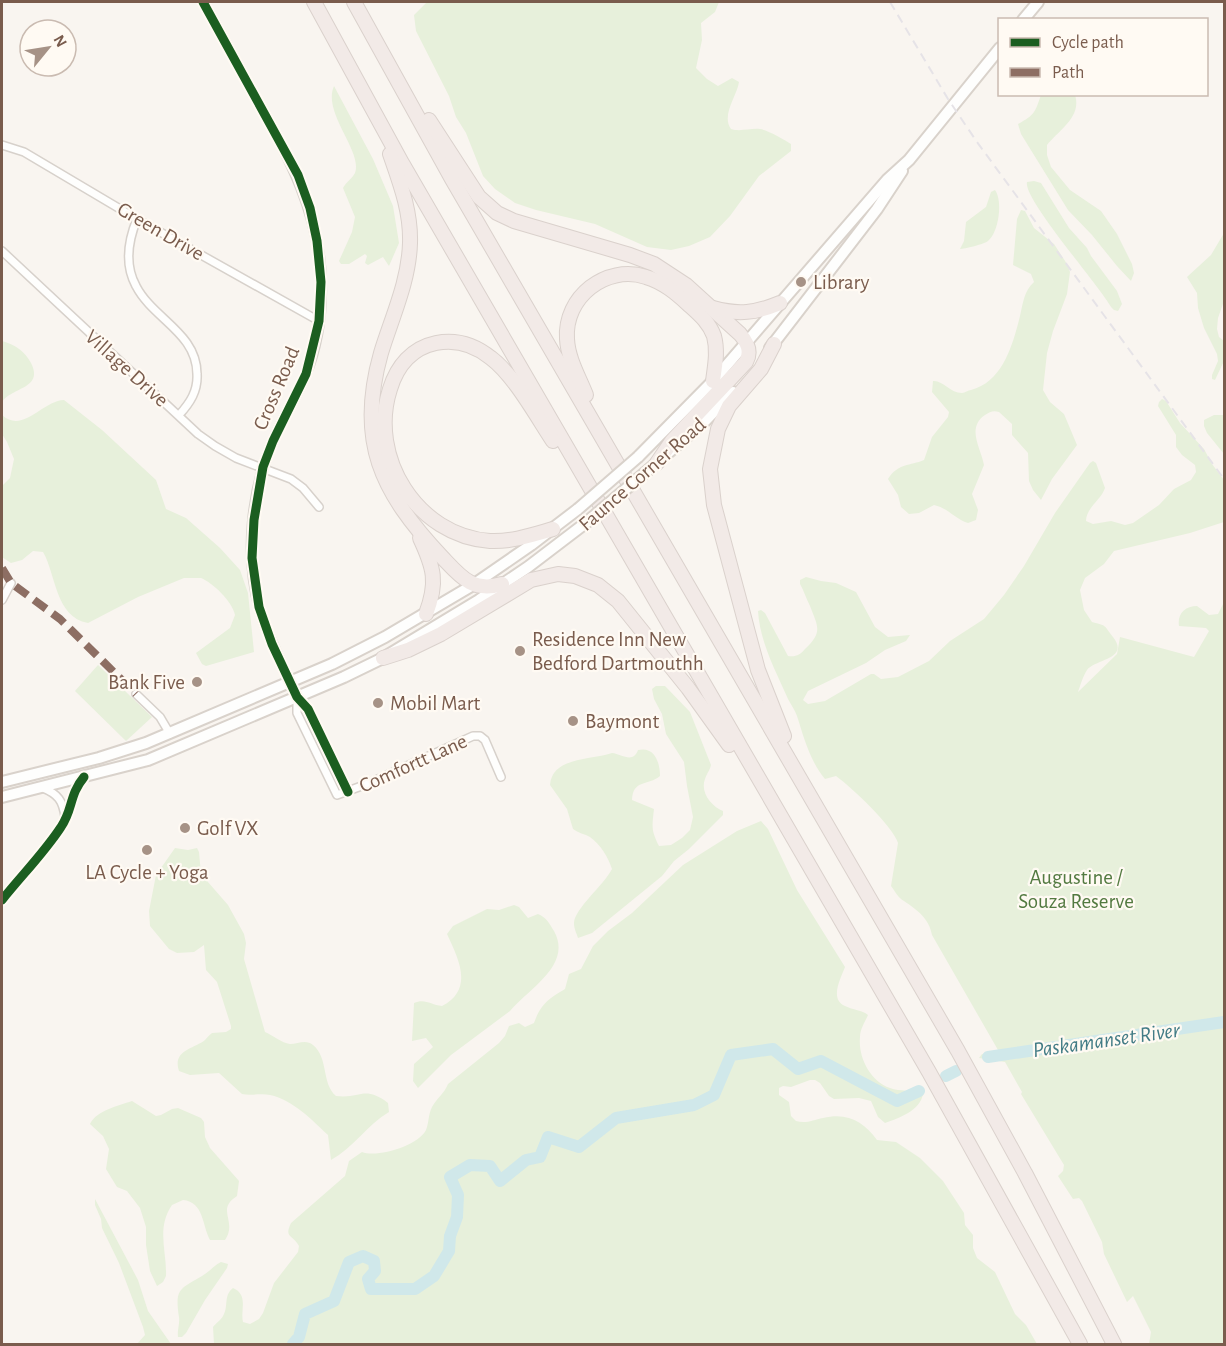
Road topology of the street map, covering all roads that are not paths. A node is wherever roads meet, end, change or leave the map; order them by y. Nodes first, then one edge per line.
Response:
1 (203, 2) edge
2 (314, 2) edge
3 (354, 2) edge
4 (1038, 2) edge
5 (1025, 18) edge
6 (998, 49) edge
7 (382, 54) junction
8 (377, 118) junction
9 (2, 145) edge
10 (909, 160) junction
11 (137, 219) junction
12 (840, 234) junction
13 (852, 241) junction
14 (2, 251) edge
15 (780, 303) junction
16 (712, 308) junction
17 (319, 321) junction
18 (747, 343) junction
19 (774, 344) junction
20 (713, 381) junction
21 (178, 415) junction
22 (609, 450) junction
23 (263, 467) junction
24 (652, 468) junction
25 (588, 486) junction
26 (319, 507) dead end
27 (413, 523) junction
28 (552, 529) junction
29 (11, 583) dead end
30 (502, 584) junction
31 (473, 585) junction
32 (2, 600) edge
33 (426, 614) junction
34 (383, 658) junction
35 (290, 682) junction
36 (136, 694) dead end
37 (297, 698) junction
38 (170, 734) junction
39 (84, 777) junction
40 (501, 777) dead end
41 (2, 782) edge
42 (802, 783) junction
43 (40, 787) junction
44 (766, 791) junction
45 (348, 792) junction
46 (2, 797) edge
47 (66, 819) junction
48 (2, 900) edge
49 (1080, 1344) edge
50 (1114, 1344) edge

1 - 17 street, Cross Road
2 - 8 highway
3 - 7 highway
4 - 5 main road
6 - 10 main road, Faunce Corner Road
7 - 16 highway
7 - 22 highway
8 - 25 highway
8 - 27 highway
9 - 11 street, Green Drive
10 - 12 main road, Faunce Corner Road
10 - 13 main road, Faunce Corner Road
11 - 17 street, Green Drive
11 - 21 street
12 - 13 main road
12 - 15 main road, Faunce Corner Road
13 - 19 main road, Faunce Corner Road
14 - 21 street, Village Drive
15 - 16 highway
15 - 18 main road, Faunce Corner Road
16 - 18 highway
17 - 23 street, Cross Road
18 - 20 main road, Faunce Corner Road
18 - 24 highway
19 - 24 main road, Faunce Corner Road
19 - 42 highway
20 - 22 highway
20 - 28 main road, Faunce Corner Road, bridge
21 - 23 street, Village Drive
22 - 42 highway
23 - 26 street, Village Drive
23 - 35 street, Cross Road
24 - 30 main road, Faunce Corner Road, bridge
25 - 28 highway
25 - 44 highway
27 - 31 highway
27 - 33 highway
28 - 31 main road, Faunce Corner Road
29 - 32 street
30 - 31 highway
30 - 34 main road, Faunce Corner Road
31 - 33 main road, Faunce Corner Road
33 - 35 main road, Faunce Corner Road
34 - 37 main road, Faunce Corner Road
34 - 44 highway
35 - 37 street, Cross Road
35 - 38 main road, Faunce Corner Road
36 - 38 street
37 - 39 main road, Faunce Corner Road
37 - 45 street
37 - 45 street, Comfortt Lane
38 - 41 main road, Faunce Corner Road
39 - 43 main road, Faunce Corner Road
39 - 47 street
40 - 45 street, Comfortt Lane
42 - 50 highway
43 - 46 main road, Faunce Corner Road
43 - 47 street
44 - 49 highway
47 - 48 street

